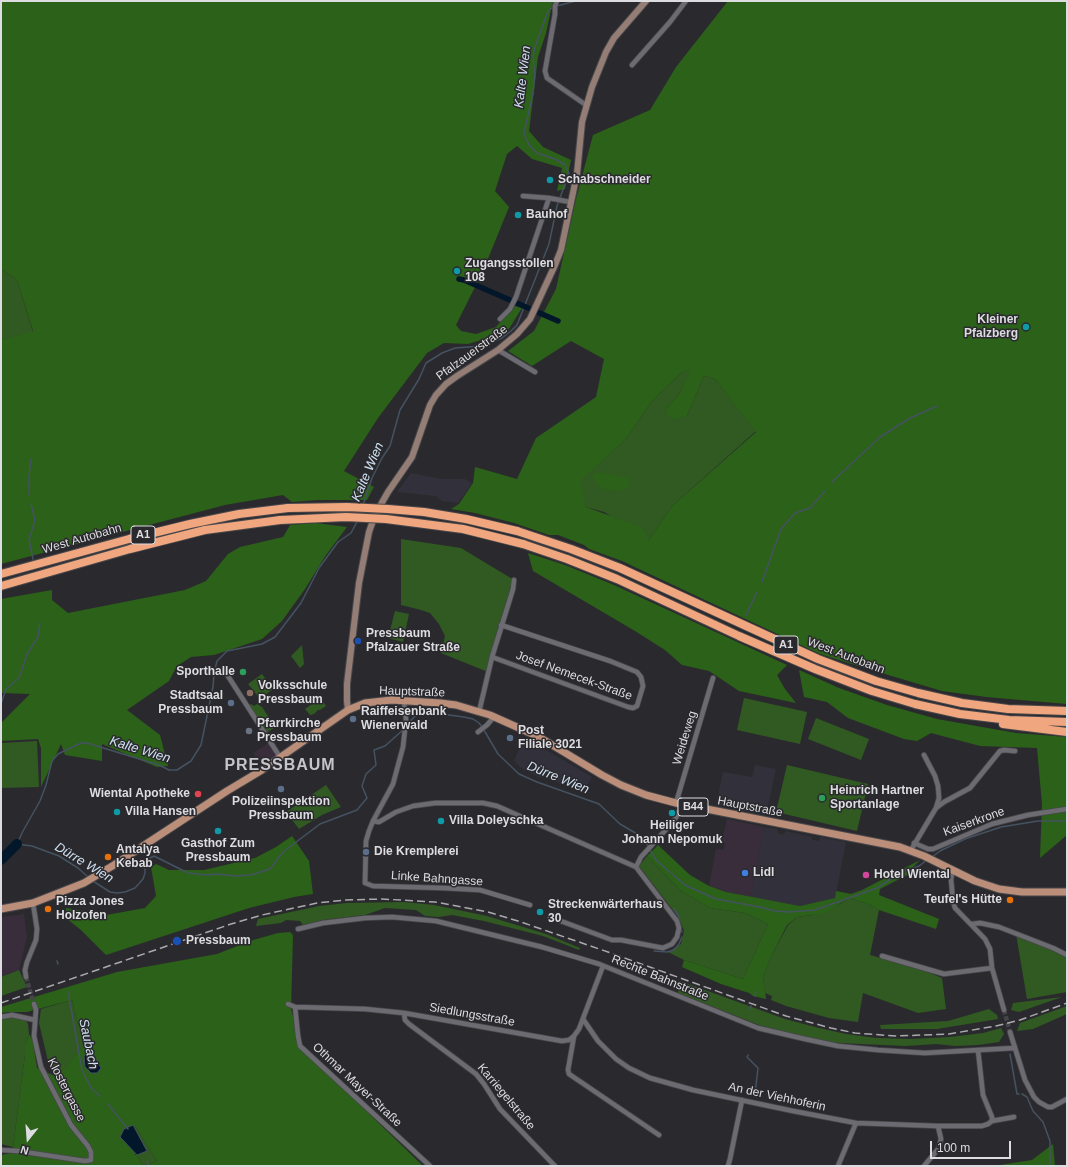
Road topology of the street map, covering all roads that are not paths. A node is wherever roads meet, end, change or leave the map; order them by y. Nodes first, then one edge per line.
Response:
1 (646, 1) edge
2 (686, 1) edge
3 (556, 3) edge
4 (632, 65) dead end
5 (586, 106) junction
6 (523, 196) dead end
7 (551, 198) junction
8 (567, 201) junction
9 (500, 319) dead end
10 (498, 350) junction
11 (535, 372) dead end
12 (1, 574) edge
13 (514, 580) dead end
14 (1, 586) edge
15 (501, 625) junction
16 (492, 657) junction
17 (226, 673) dead end
18 (713, 678) dead end
19 (404, 701) junction
20 (348, 710) junction
21 (1067, 711) edge
22 (479, 712) junction
23 (972, 715) junction
24 (494, 716) junction
25 (1067, 722) edge
26 (478, 732) dead end
27 (1067, 732) edge
28 (1015, 751) dead end
29 (924, 755) dead end
30 (280, 757) junction
31 (679, 804) junction
32 (936, 808) junction
33 (1067, 809) edge
34 (373, 821) junction
35 (914, 843) junction
36 (911, 850) junction
37 (636, 867) junction
38 (953, 870) junction
39 (1067, 892) edge
40 (33, 903) junction
41 (530, 905) dead end
42 (1, 909) edge
43 (550, 917) dead end
44 (972, 924) junction
45 (298, 929) dead end
46 (1067, 955) edge
47 (882, 956) dead end
48 (603, 966) junction
49 (992, 968) junction
50 (26, 977) tunnel mouth
51 (34, 1004) tunnel mouth
52 (288, 1004) dead end
53 (295, 1007) junction
54 (1004, 1010) tunnel mouth
55 (404, 1013) junction
56 (1, 1017) edge
57 (583, 1019) junction
58 (35, 1020) junction
59 (1010, 1032) tunnel mouth
60 (574, 1036) junction
61 (1015, 1048) junction
62 (978, 1050) junction
63 (1067, 1099) edge
64 (742, 1100) junction
65 (1014, 1117) dead end
66 (992, 1121) junction
67 (856, 1123) junction
68 (938, 1126) junction
69 (659, 1135) dead end
70 (1, 1150) edge
71 (430, 1166) edge
72 (555, 1166) edge
73 (728, 1166) edge
74 (838, 1166) edge
75 (924, 1166) edge

1 - 5 street, Pfalzauerstraße
2 - 4 street
3 - 5 street
5 - 8 street, Pfalzauerstraße
6 - 7 street
7 - 8 street
7 - 9 street
8 - 10 street, Pfalzauerstraße
10 - 11 street
10 - 20 street, Pfalzauerstraße
12 - 21 highway, West Autobahn / A1, bridge
13 - 15 street
14 - 23 highway, West Autobahn / A1, bridge
15 - 16 street
15 - 16 street, Josef Nemecek-Straße
16 - 22 street
17 - 30 street
18 - 31 street, Weideweg
19 - 20 main road, Hauptstraße / B44
19 - 22 main road, Hauptstraße / B44
19 - 34 street
20 - 30 main road, Hauptstraße / B44
22 - 24 main road, Hauptstraße / B44
23 - 25 highway, West Autobahn / A1
23 - 27 highway
24 - 26 street
24 - 31 main road, Hauptstraße / B44
28 - 32 street
29 - 32 street
30 - 40 main road, Hauptstraße / B44
31 - 36 main road, Hauptstraße / B44
31 - 37 street, Weideweg
32 - 35 street
33 - 35 street, Kaiserkrone
34 - 37 street
34 - 41 street, Linke Bahngasse
35 - 36 street
36 - 38 main road, Hauptstraße / B44
37 - 43 street
38 - 39 main road, B44
38 - 44 street
40 - 42 main road, Hauptstraße / B44
40 - 50 street
44 - 46 street
44 - 49 street
45 - 48 street, Rechte Bahnstraße
47 - 49 street
48 - 57 street
48 - 62 street, Rechte Bahnstraße
49 - 54 street
51 - 58 street, Klostergasse
52 - 53 street, Siedlungsstraße
53 - 55 street, Siedlungsstraße
53 - 71 street, Othmar Mayer-Straße
55 - 60 street, Siedlungsstraße
55 - 72 street, Karriegelstraße
56 - 58 street
57 - 60 street
57 - 64 street, An der Viehhoferin
58 - 70 street, Klostergasse
59 - 61 street
60 - 69 street
61 - 62 street, Rechte Bahnstraße
61 - 63 street
62 - 66 street
64 - 67 street, An der Viehhoferin
64 - 73 street
65 - 66 street, An der Viehhoferin
66 - 68 street, An der Viehhoferin
67 - 68 street, An der Viehhoferin
67 - 74 street
68 - 75 street

